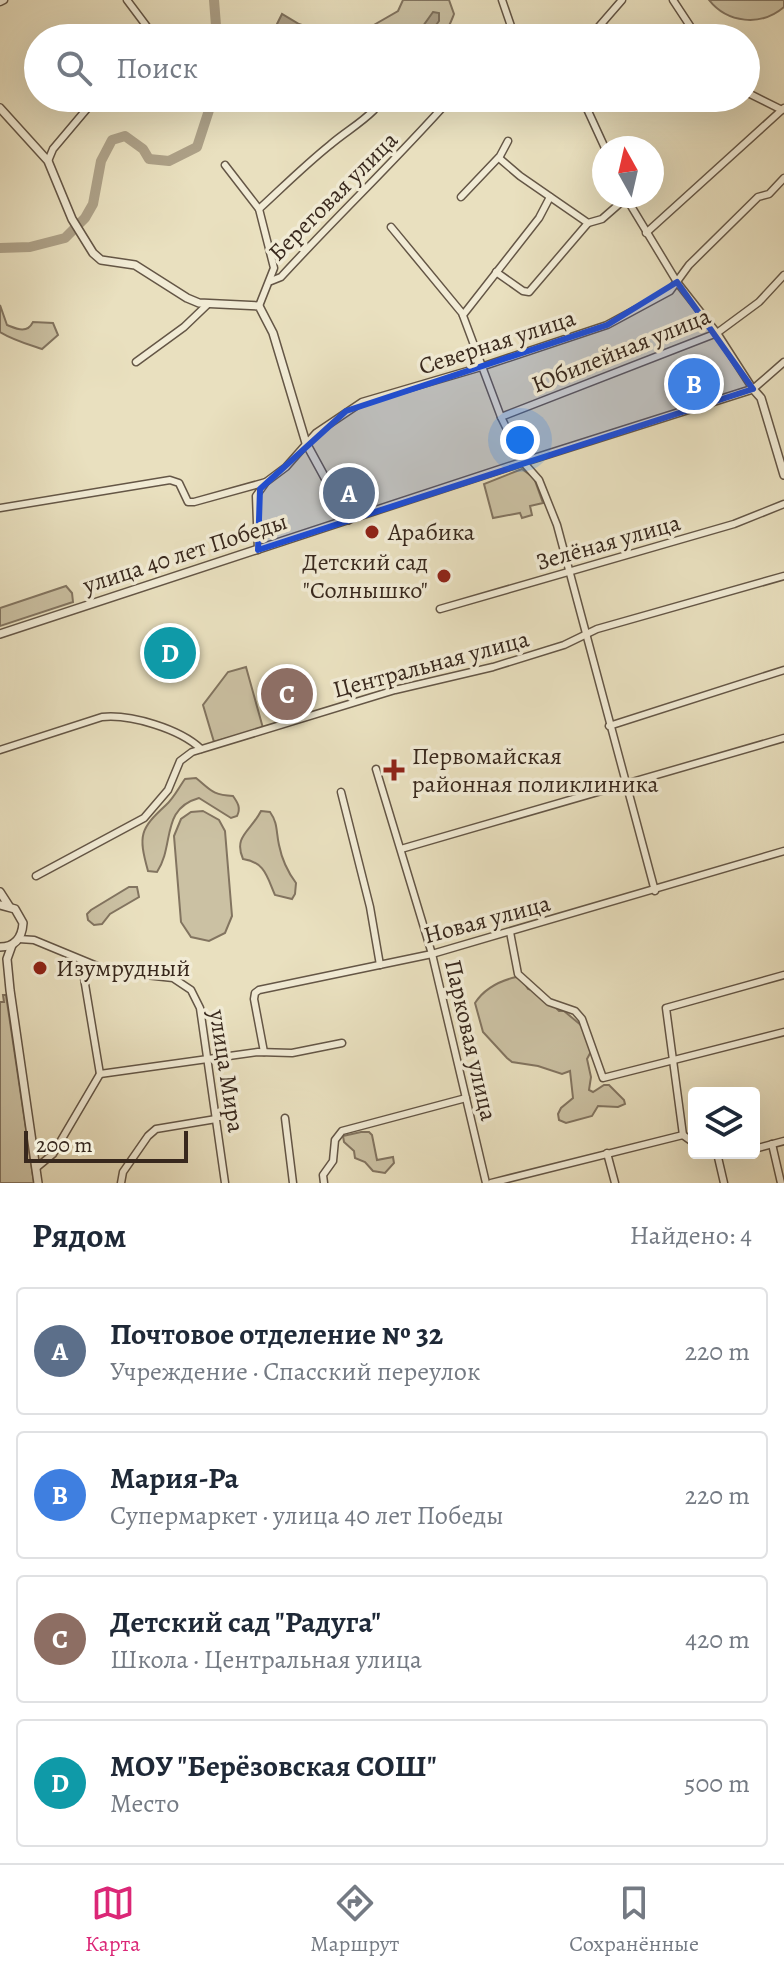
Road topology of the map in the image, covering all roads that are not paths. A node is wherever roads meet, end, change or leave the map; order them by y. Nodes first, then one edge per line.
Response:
1 (127, 0) edge
2 (502, 0) edge
3 (622, 0) edge
4 (673, 0) edge
5 (145, 24) edge
6 (510, 24) edge
7 (601, 24) edge
8 (689, 24) edge
9 (760, 98) edge
10 (0, 108) edge
11 (783, 109) edge
12 (84, 112) edge
13 (372, 112) edge
14 (439, 112) edge
15 (588, 112) edge
16 (599, 136) edge
17 (508, 141) dead end
18 (499, 158) junction
19 (48, 161) junction
20 (225, 165) dead end
21 (784, 178) edge
22 (461, 197) dead end
23 (550, 197) junction
24 (614, 208) edge
25 (632, 208) edge
26 (259, 209) junction
27 (588, 223) junction
28 (391, 227) dead end
29 (646, 233) junction
30 (496, 272) junction
31 (784, 275) edge
32 (271, 281) junction
33 (677, 282) junction
34 (208, 304) junction
35 (259, 306) junction
36 (463, 315) junction
37 (717, 333) junction
38 (136, 362) dead end
39 (784, 362) edge
40 (481, 367) junction
41 (753, 389) junction
42 (501, 417) junction
43 (306, 443) junction
44 (523, 462) junction
45 (784, 475) edge
46 (266, 482) junction
47 (784, 504) edge
48 (0, 508) edge
49 (348, 520) junction
50 (258, 550) junction
51 (570, 573) junction
52 (784, 576) edge
53 (440, 609) dead end
54 (0, 634) edge
55 (586, 634) junction
56 (784, 670) edge
57 (609, 726) junction
58 (784, 738) edge
59 (201, 749) junction
60 (0, 750) edge
61 (376, 769) dead end
62 (626, 785) junction
63 (341, 792) dead end
64 (401, 849) junction
65 (784, 851) edge
66 (36, 876) dead end
67 (655, 891) junction
68 (0, 892) edge
69 (4, 905) edge
70 (23, 923) junction
71 (510, 932) junction
72 (19, 939) junction
73 (34, 940) junction
74 (12, 945) junction
75 (0, 949) edge
76 (432, 954) junction
77 (7, 959) junction
78 (81, 960) junction
79 (380, 965) junction
80 (784, 975) edge
81 (784, 1032) edge
82 (342, 1043) dead end
83 (264, 1052) junction
84 (207, 1057) junction
85 (673, 1060) junction
86 (100, 1074) junction
87 (466, 1098) junction
88 (285, 1118) dead end
89 (216, 1119) junction
90 (683, 1135) junction
91 (688, 1139) edge
92 (784, 1141) edge
93 (772, 1144) junction
94 (760, 1147) edge
95 (607, 1153) junction
96 (718, 1159) edge
97 (36, 1168) junction
98 (38, 1183) edge
99 (121, 1183) edge
100 (225, 1183) edge
101 (293, 1183) edge
102 (324, 1183) edge
103 (488, 1183) edge
104 (615, 1183) edge
105 (724, 1183) edge
106 (781, 1183) edge

1 - 5 street
2 - 6 street
3 - 7 street
4 - 8 street
9 - 11 street
10 - 19 street
11 - 29 street
12 - 19 street
13 - 26 street
14 - 32 street, Береговая улица
15 - 16 street
17 - 18 street
18 - 22 street
18 - 23 street
19 - 34 street
20 - 26 street
21 - 33 street, Северная улица
23 - 27 street
23 - 30 street
24 - 27 street
25 - 29 street
26 - 32 street
27 - 30 street
28 - 36 street
29 - 33 street
30 - 36 street
31 - 37 street, Юбилейная улица
32 - 35 street
33 - 37 street
33 - 40 street, Северная улица
34 - 35 street
34 - 38 street
35 - 43 street
36 - 40 street
37 - 41 street
37 - 42 street, Юбилейная улица
39 - 41 street, улица 40 лет Победы
40 - 42 street
40 - 43 street, Северная улица
41 - 44 street, улица 40 лет Победы
41 - 45 street
42 - 44 street
43 - 46 street, Северная улица
43 - 49 street
44 - 49 street, улица 40 лет Победы
44 - 51 street
46 - 48 street
46 - 50 street
47 - 51 street, Зелёная улица
49 - 50 street, улица 40 лет Победы
50 - 54 street, улица 40 лет Победы
51 - 53 street, Зелёная улица
51 - 55 street
52 - 55 street, Центральная улица
55 - 57 street
55 - 59 street, Центральная улица
56 - 57 street
57 - 62 street
58 - 62 street
59 - 60 street
59 - 66 street, Центральная улица
61 - 64 street, Парковая улица
62 - 64 street
62 - 67 street
63 - 79 street
64 - 76 street, Парковая улица
65 - 67 street, Новая улица
67 - 71 street, Новая улица
68 - 69 street
69 - 70 street
70 - 72 street
70 - 73 street
71 - 76 street, Новая улица
71 - 85 street
72 - 73 street, улица Мира
72 - 74 street
73 - 78 street, улица Мира
74 - 75 street
74 - 77 street
75 - 77 street
76 - 79 street, Новая улица
76 - 87 street, Парковая улица
77 - 97 street
78 - 84 street, улица Мира
78 - 86 street
79 - 83 street, Новая улица
80 - 85 street
81 - 85 street
82 - 83 street
83 - 84 street
84 - 86 street
84 - 89 street, улица Мира
85 - 90 street
86 - 97 street
87 - 102 street
87 - 103 street, Парковая улица
88 - 101 street
89 - 99 street
89 - 100 street, улица Мира
90 - 91 street
90 - 95 street
92 - 93 street
93 - 94 street
93 - 106 street
95 - 103 street
95 - 104 street
96 - 105 street
97 - 98 street

